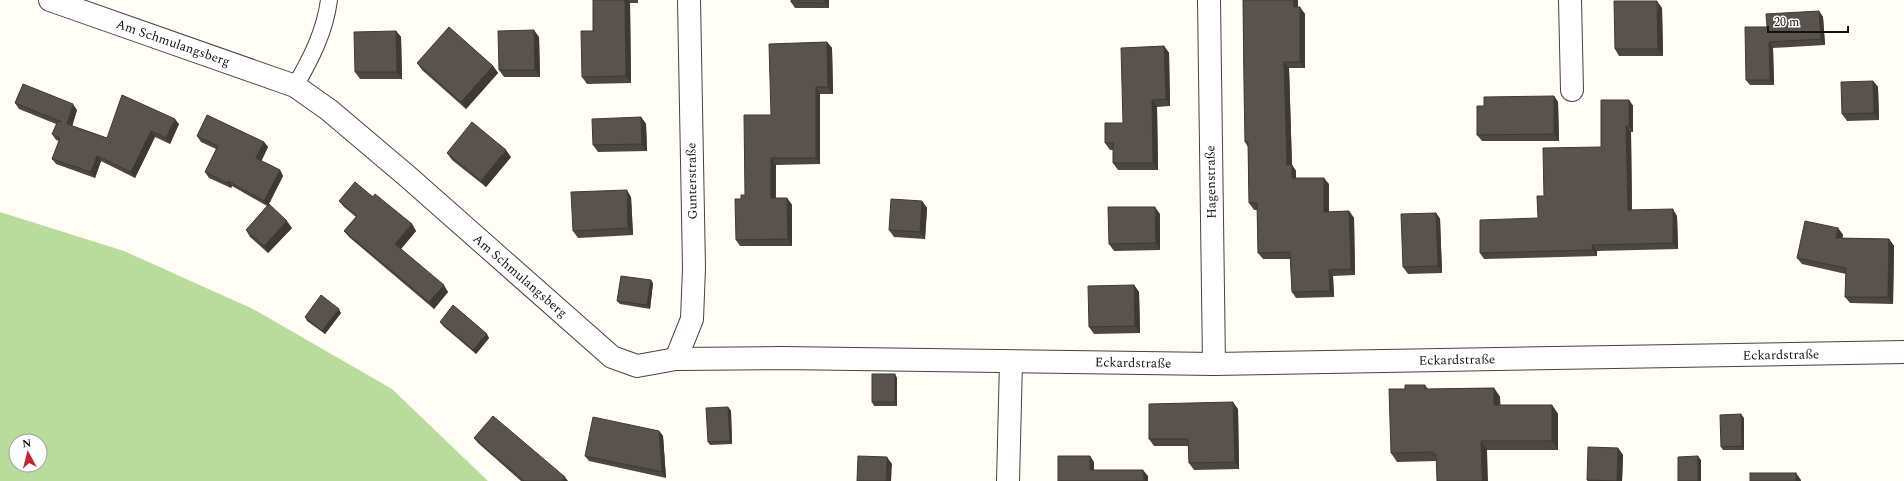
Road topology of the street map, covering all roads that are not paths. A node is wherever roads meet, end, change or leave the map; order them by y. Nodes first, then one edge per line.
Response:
1 (50, 0) edge
2 (329, 0) edge
3 (689, 0) edge
4 (1209, 0) edge
5 (1570, 0) edge
6 (296, 86) junction
7 (1572, 90) dead end
8 (1904, 352) edge
9 (782, 358) joint
10 (676, 359) junction
11 (1011, 362) junction
12 (1214, 364) junction
13 (1008, 481) edge

1 - 6 street, Am Schmulangsberg
2 - 6 lane
3 - 10 street, Gunterstraße
4 - 12 street, Hagenstraße
5 - 7 street
6 - 10 street, Am Schmulangsberg
8 - 12 street, Eckardstraße
9 - 10 street, Am Schmulangsberg
9 - 11 street, Eckardstraße
11 - 12 street, Eckardstraße
11 - 13 street

